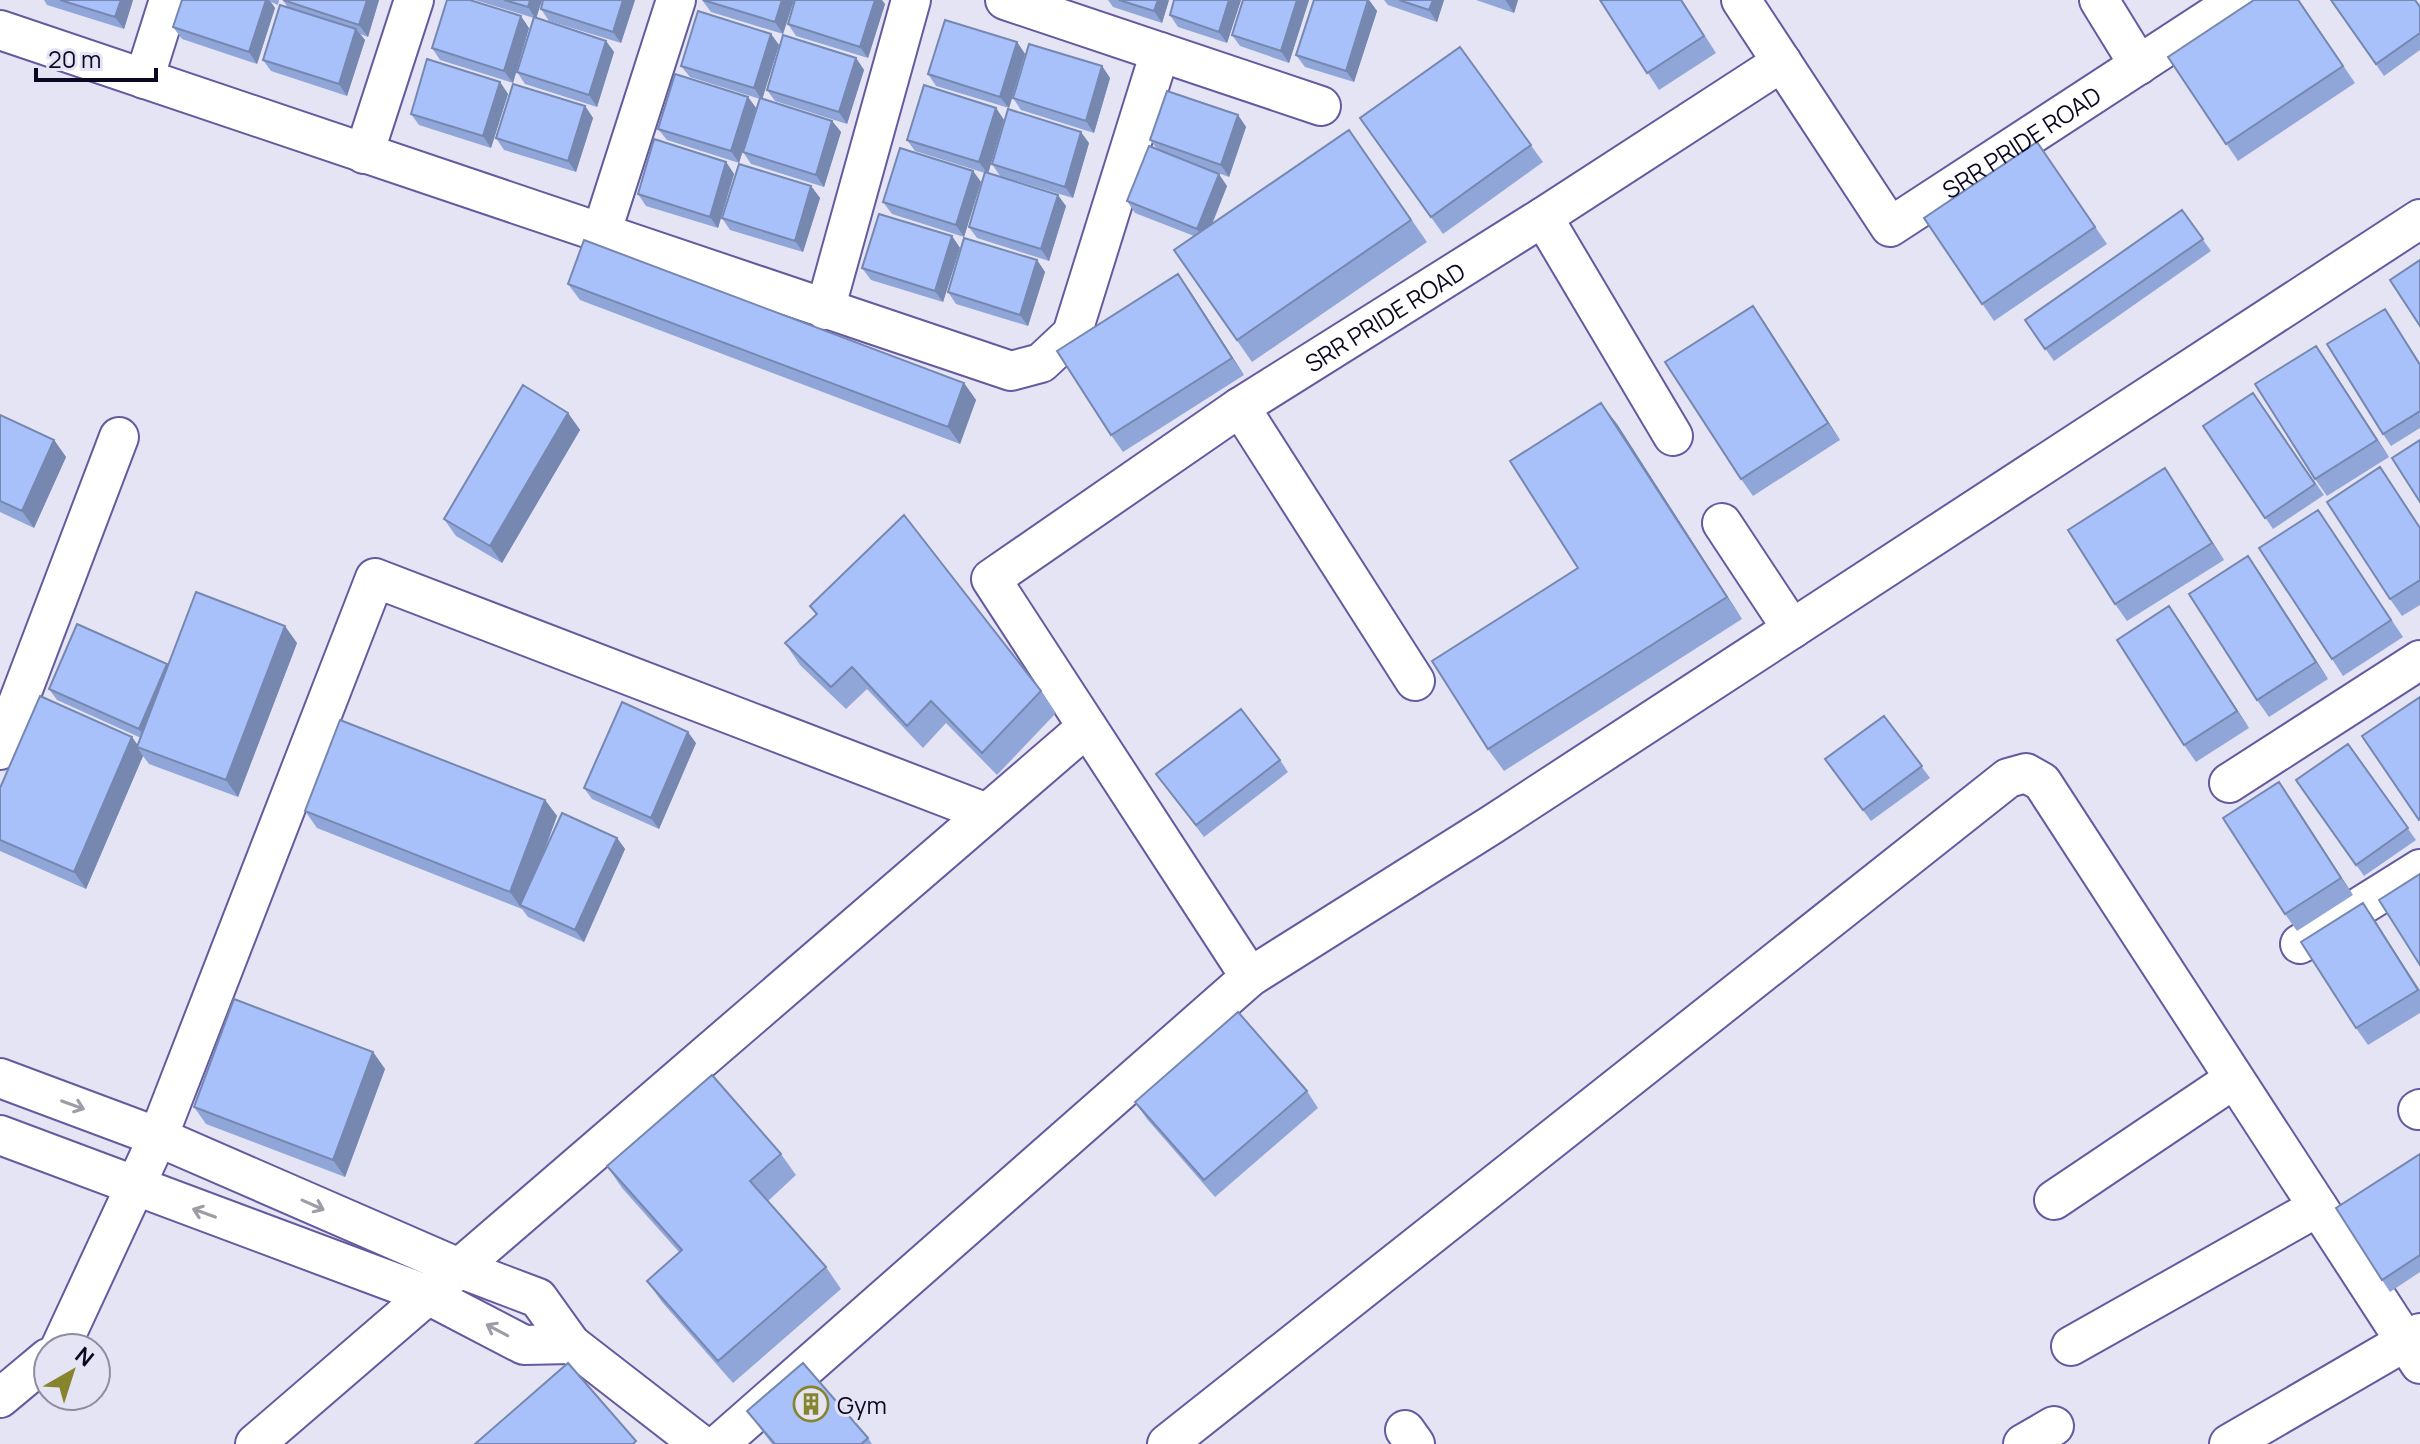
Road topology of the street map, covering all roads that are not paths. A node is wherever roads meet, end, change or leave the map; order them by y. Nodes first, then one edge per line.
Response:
1 (169, 0) edge
2 (414, 0) edge
3 (676, 0) edge
4 (911, 0) edge
5 (1005, 0) edge
6 (1741, 0) edge
7 (2099, 0) edge
8 (2238, 0) edge
9 (0, 30) edge
10 (1160, 52) junction
11 (1782, 62) junction
12 (2139, 65) junction
13 (144, 79) junction
14 (1321, 106) dead end
15 (364, 154) junction
16 (1543, 217) junction
17 (2420, 219) edge
18 (601, 234) junction
19 (825, 310) junction
20 (1240, 407) junction
21 (1673, 436) dead end
22 (119, 437) dead end
23 (1722, 523) dead end
24 (1792, 629) junction
25 (2420, 660) edge
26 (1415, 681) dead end
27 (1087, 727) junction
28 (0, 750) edge
29 (2229, 783) dead end
30 (987, 813) junction
31 (2420, 869) edge
32 (2300, 944) edge
33 (1250, 977) junction
34 (0, 1078) edge
35 (2234, 1079) junction
36 (0, 1135) edge
37 (158, 1137) junction
38 (134, 1187) junction
39 (2054, 1200) dead end
40 (2318, 1207) junction
41 (459, 1268) junction
42 (428, 1295) junction
43 (67, 1332) edge
44 (571, 1344) junction
45 (2071, 1346) dead end
46 (2415, 1347) edge
47 (32, 1371) edge
48 (0, 1398) edge
49 (255, 1444) edge
50 (700, 1444) edge
51 (719, 1444) edge
52 (1167, 1444) edge
53 (2229, 1444) edge

1 - 13 street
2 - 15 street
3 - 18 street
4 - 19 street
5 - 10 street
6 - 11 street, SRR PRIDE ROAD
7 - 12 street
8 - 12 street, SRR PRIDE ROAD
9 - 13 street
10 - 14 street
10 - 19 street
11 - 12 street, SRR PRIDE ROAD
11 - 16 street, SRR PRIDE ROAD
13 - 15 street
15 - 18 street
16 - 20 street, SRR PRIDE ROAD
16 - 21 street
17 - 24 street
18 - 19 street
20 - 26 street
20 - 27 street, SRR PRIDE ROAD
22 - 28 street
23 - 24 street
24 - 33 street
25 - 29 street
27 - 30 street
27 - 33 street
30 - 37 street
30 - 41 street
31 - 32 street
33 - 51 street
34 -> 37 street
35 - 39 street
35 - 40 street
35 - 52 street
36 - 38 street
37 - 38 street
37 -> 41 street
42 -> 38 street
38 - 43 street
40 - 45 street
40 - 46 street
41 - 42 street
41 - 44 street
44 -> 42 street
42 - 49 street
44 - 50 street
46 - 53 street
47 - 48 street

